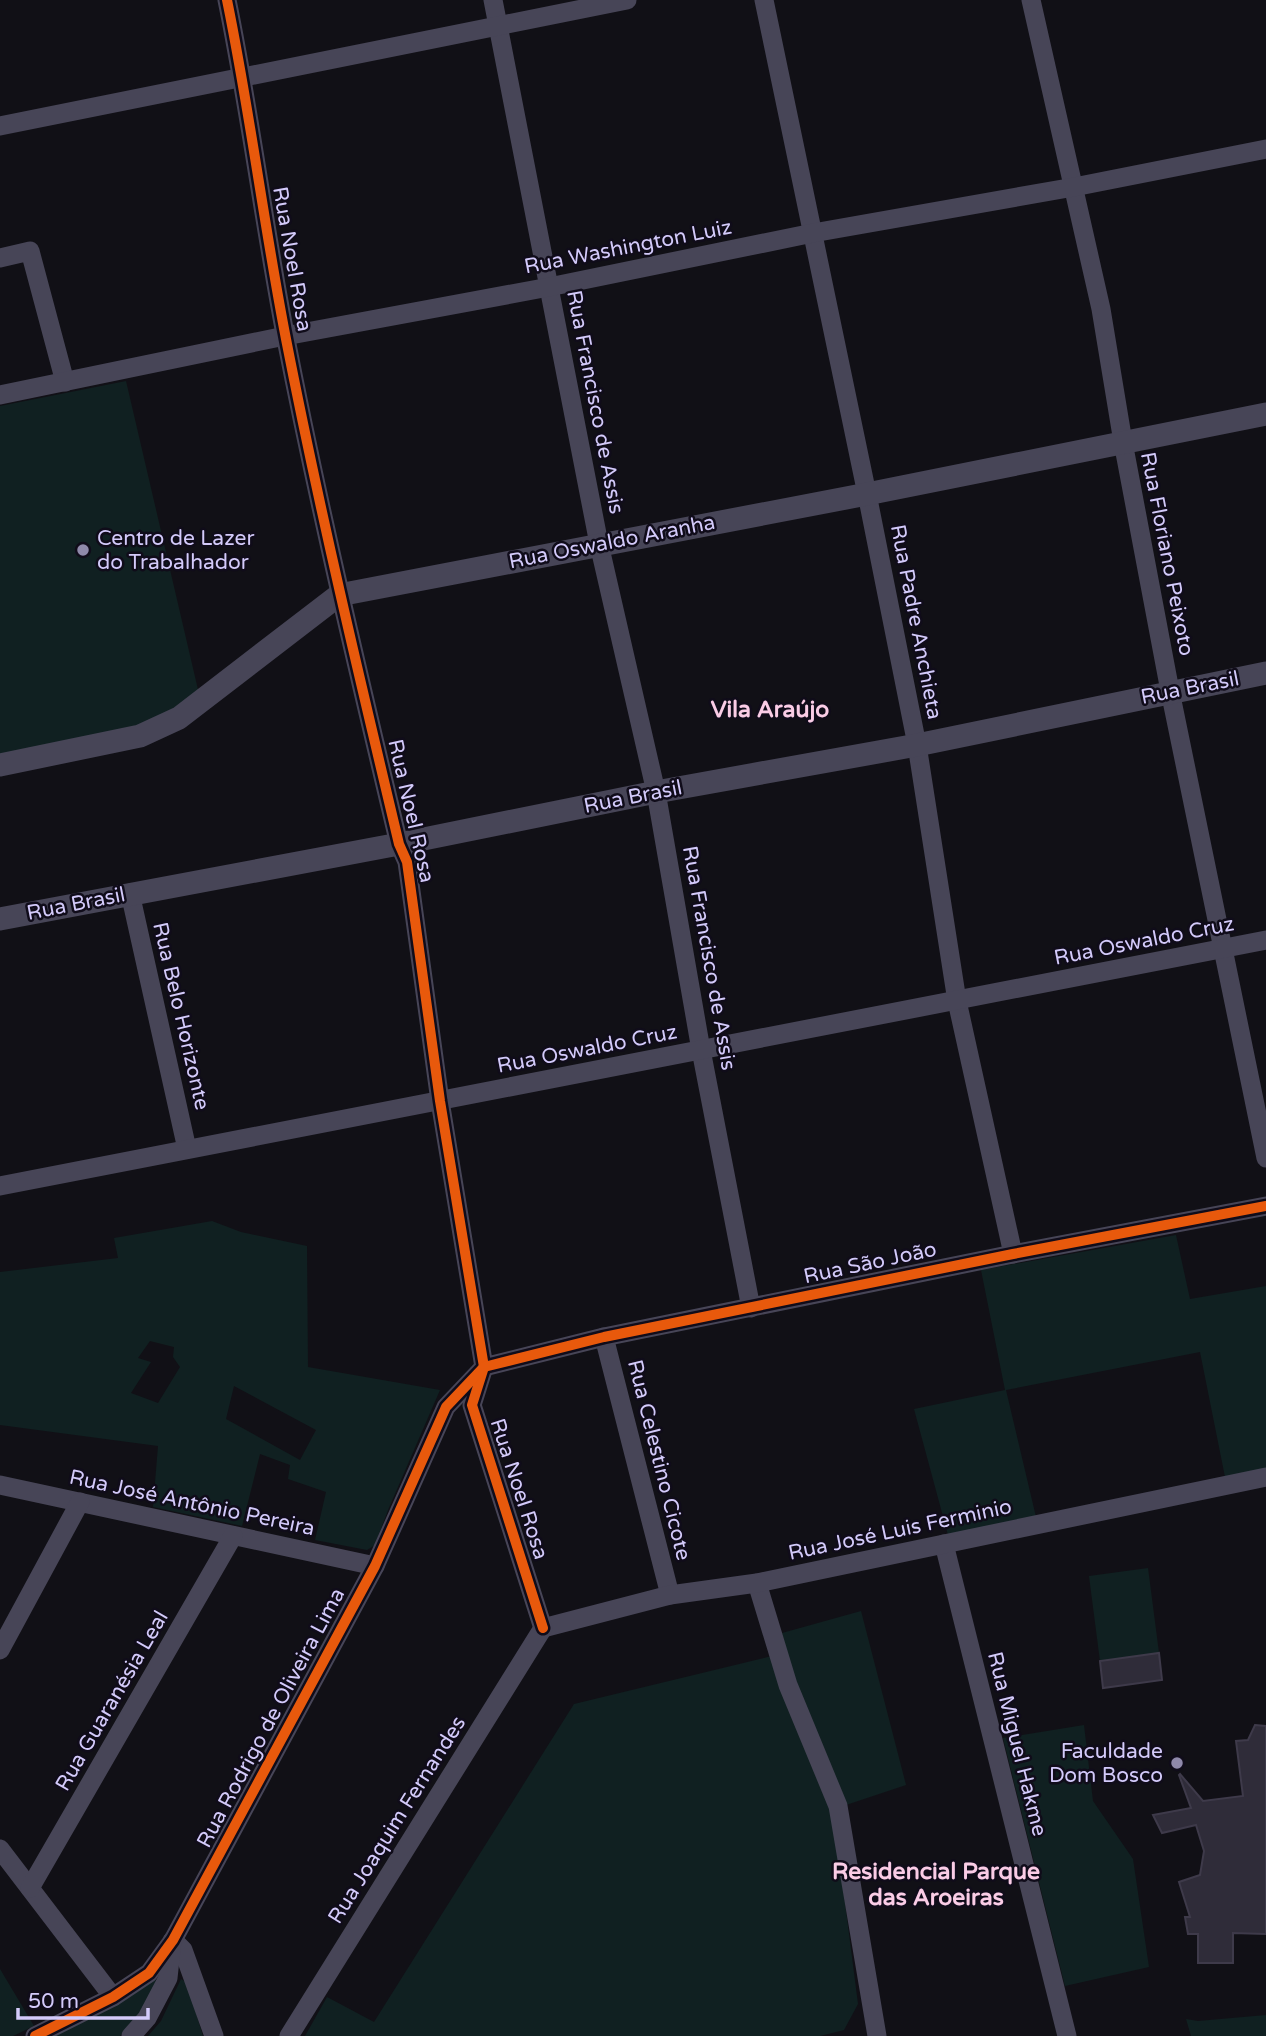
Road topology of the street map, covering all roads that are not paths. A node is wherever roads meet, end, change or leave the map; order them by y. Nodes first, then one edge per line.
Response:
1 (227, 0) edge
2 (493, 0) edge
3 (627, 0) edge
4 (764, 0) edge
5 (1031, 0) edge
6 (497, 25) junction
7 (243, 78) junction
8 (0, 126) edge
9 (1266, 149) edge
10 (1074, 187) junction
11 (813, 233) junction
12 (0, 258) edge
13 (549, 287) junction
14 (285, 336) junction
15 (65, 382) junction
16 (0, 395) edge
17 (1266, 414) edge
18 (1123, 442) junction
19 (867, 494) junction
20 (599, 544) junction
21 (339, 595) junction
22 (1266, 673) edge
23 (1170, 691) junction
24 (916, 744) junction
25 (0, 765) edge
26 (656, 792) junction
27 (399, 844) junction
28 (130, 893) junction
29 (0, 919) edge
30 (1266, 940) edge
31 (1224, 948) junction
32 (957, 1001) junction
33 (701, 1050) junction
34 (440, 1101) junction
35 (187, 1149) junction
36 (1266, 1158) edge
37 (0, 1185) edge
38 (1266, 1206) edge
39 (1013, 1254) junction
40 (751, 1308) junction
41 (604, 1337) junction
42 (484, 1367) junction
43 (1266, 1477) edge
44 (0, 1485) edge
45 (80, 1502) junction
46 (233, 1536) junction
47 (944, 1544) junction
48 (375, 1566) junction
49 (757, 1583) junction
50 (670, 1595) junction
51 (543, 1628) junction
52 (0, 1650) edge
53 (0, 1849) edge
54 (30, 1888) junction
55 (173, 1940) junction
56 (113, 1997) junction
57 (873, 2035) edge
58 (35, 2036) edge
59 (131, 2036) edge
60 (214, 2036) edge
61 (289, 2036) edge
62 (1066, 2036) edge

1 - 7 street, Rua Noel Rosa
2 - 6 street, Rua Francisco de Assis
3 - 6 street
4 - 11 street, Rua Padre Anchieta
5 - 10 street, Rua Floriano Peixoto
6 - 7 street
6 - 13 street, Rua Francisco de Assis
7 - 8 street
7 - 14 street, Rua Noel Rosa
9 - 10 street, Rua Washington Luiz
10 - 11 street, Rua Washington Luiz
10 - 18 street, Rua Floriano Peixoto
11 - 13 street, Rua Washington Luiz
11 - 19 street, Rua Padre Anchieta
12 - 15 street
13 - 14 street, Rua Washington Luiz
13 - 20 street, Rua Francisco de Assis
14 - 15 street, Rua Washington Luiz
14 - 21 street, Rua Noel Rosa
15 - 16 street, Rua Washington Luiz
17 - 18 street, Rua Oswaldo Aranha
18 - 19 street, Rua Oswaldo Aranha
18 - 23 street, Rua Floriano Peixoto
19 - 20 street, Rua Oswaldo Aranha
19 - 24 street, Rua Padre Anchieta
20 - 21 street, Rua Oswaldo Aranha
20 - 26 street, Rua Francisco de Assis
21 - 25 street, Rua Oswaldo Aranha
21 - 27 street, Rua Noel Rosa
22 - 23 street, Rua Brasil
23 - 24 street, Rua Brasil
23 - 31 street, Rua Floriano Peixoto
24 - 26 street, Rua Brasil
24 - 32 street, Rua Padre Anchieta
26 - 27 street, Rua Brasil
26 - 33 street, Rua Francisco de Assis
27 - 28 street, Rua Brasil
27 - 34 street, Rua Noel Rosa
28 - 29 street, Rua Brasil
28 - 35 street, Rua Belo Horizonte
30 - 31 street, Rua Oswaldo Cruz
31 - 32 street, Rua Oswaldo Cruz
31 - 36 street, Rua Floriano Peixoto
32 - 33 street, Rua Oswaldo Cruz
32 - 39 street, Rua Padre Anchieta
33 - 34 street, Rua Oswaldo Cruz
33 - 40 street, Rua Francisco de Assis
34 - 35 street, Rua Oswaldo Cruz
34 - 42 street, Rua Noel Rosa
35 - 37 street, Rua Oswaldo Cruz
38 - 39 street, Rua São João
39 - 40 street, Rua São João
40 - 41 street, Rua São João
41 - 42 street, Rua São João
41 - 50 street, Rua Celestino Cicote
42 - 48 street, Rua Rodrigo de Oliveira Lima
42 - 51 street, Rua Noel Rosa
43 - 47 street, Rua José Luis Ferminio
44 - 45 street, Rua José Antônio Pereira
45 - 46 street, Rua José Antônio Pereira
45 - 52 street
46 - 48 street, Rua José Antônio Pereira
46 - 54 street, Rua Guaranésia Leal
47 - 49 street, Rua José Luis Ferminio
47 - 62 street, Rua Miguel Hakme
48 - 55 street, Rua Rodrigo de Oliveira Lima
49 - 50 street, Rua José Luis Ferminio
49 - 57 street
50 - 51 street, Rua José Luis Ferminio
51 - 61 street, Rua Joaquim Fernandes
53 - 54 street
54 - 56 street
55 - 56 street, Rua Rodrigo de Oliveira Lima
55 - 59 street
55 - 60 street
56 - 58 street, Rua Rodrigo de Oliveira Lima

